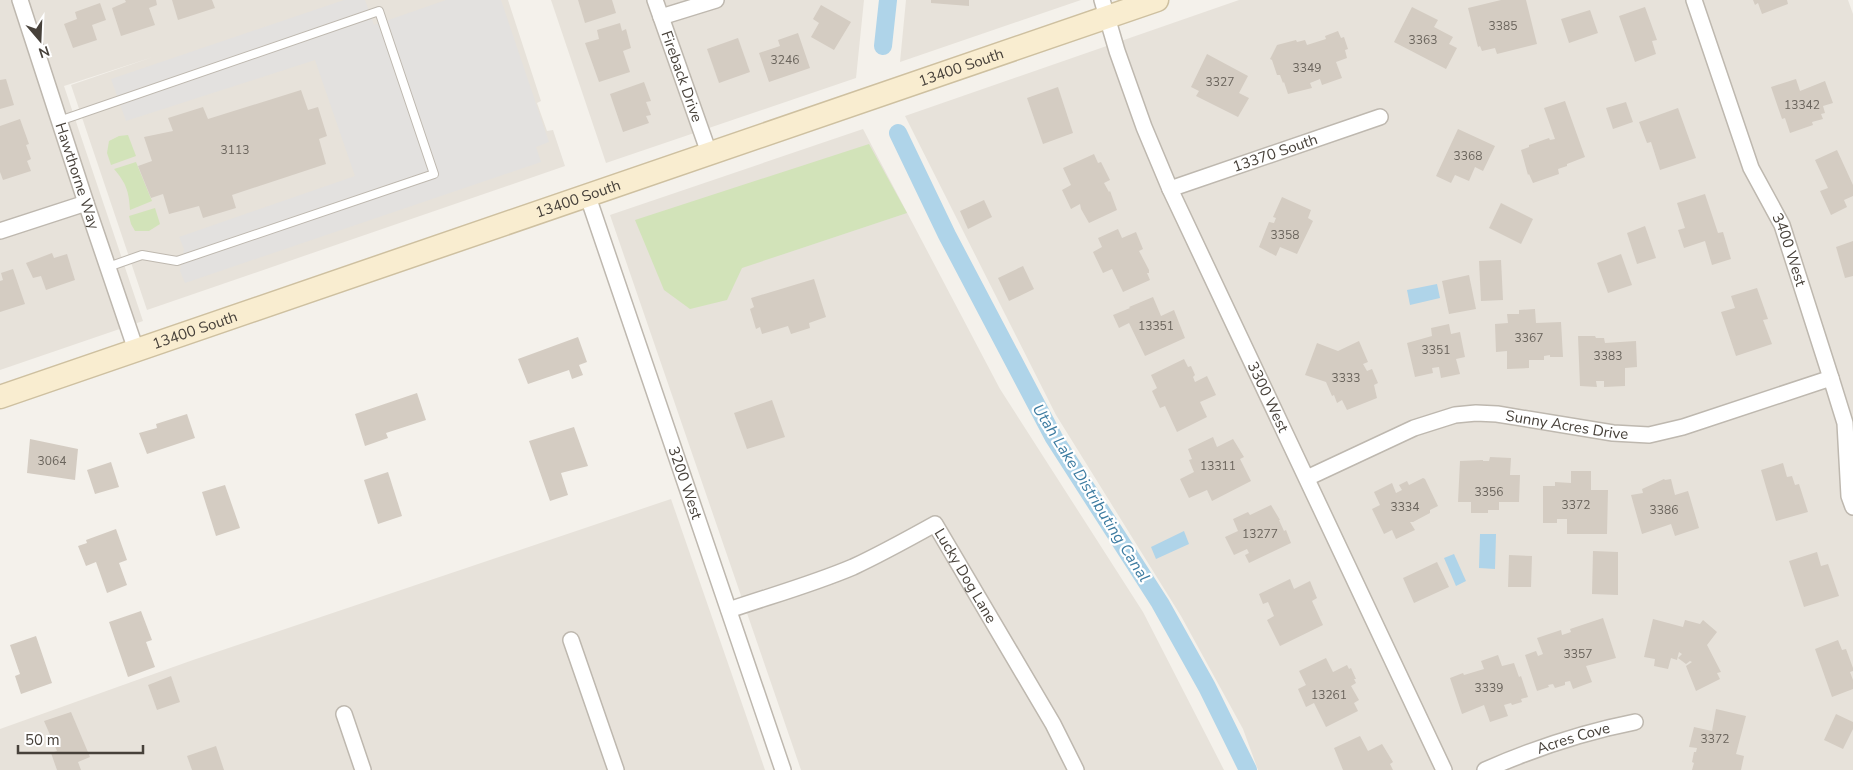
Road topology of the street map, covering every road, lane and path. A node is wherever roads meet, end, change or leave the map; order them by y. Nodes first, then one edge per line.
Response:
1 (20, 0) edge
2 (656, 0) edge
3 (716, 0) edge
4 (1158, 0) edge
5 (1694, 0) edge
6 (1105, 9) edge
7 (661, 17) junction
8 (1380, 117) dead end
9 (59, 121) junction
10 (709, 153) junction
11 (1170, 189) junction
12 (587, 194) junction
13 (86, 203) junction
14 (0, 231) edge
15 (108, 267) junction
16 (136, 350) junction
17 (1832, 378) junction
18 (0, 397) edge
19 (1307, 478) junction
20 (1853, 507) edge
21 (728, 610) junction
22 (571, 640) dead end
23 (344, 714) dead end
24 (1635, 722) dead end
25 (363, 770) edge
26 (616, 770) edge
27 (783, 770) edge
28 (1076, 770) edge
29 (1444, 770) edge
30 (1485, 770) edge

1 - 9 street, Hawthorne Way
2 - 7 street, Fireback Drive
3 - 7 street
4 - 6 main road, 13400 South
5 - 17 street, 3400 West
6 - 10 main road, 13400 South
6 - 11 street, 3300 West
7 - 10 street, Fireback Drive
8 - 11 street, 13370 South
9 - 13 street, Hawthorne Way
9 - 15 lane
10 - 12 main road, 13400 South
11 - 19 street, 3300 West
12 - 16 main road, 13400 South
12 - 21 street, 3200 West
13 - 14 street
13 - 15 street, Hawthorne Way
15 - 16 street, Hawthorne Way
16 - 18 main road, 13400 South
17 - 19 street, Sunny Acres Drive
17 - 20 street, 3400 West
19 - 29 street, 3300 West
21 - 27 street, 3200 West
21 - 28 street, Lucky Dog Lane
22 - 26 street
23 - 25 street
24 - 30 street, Acres Cove

